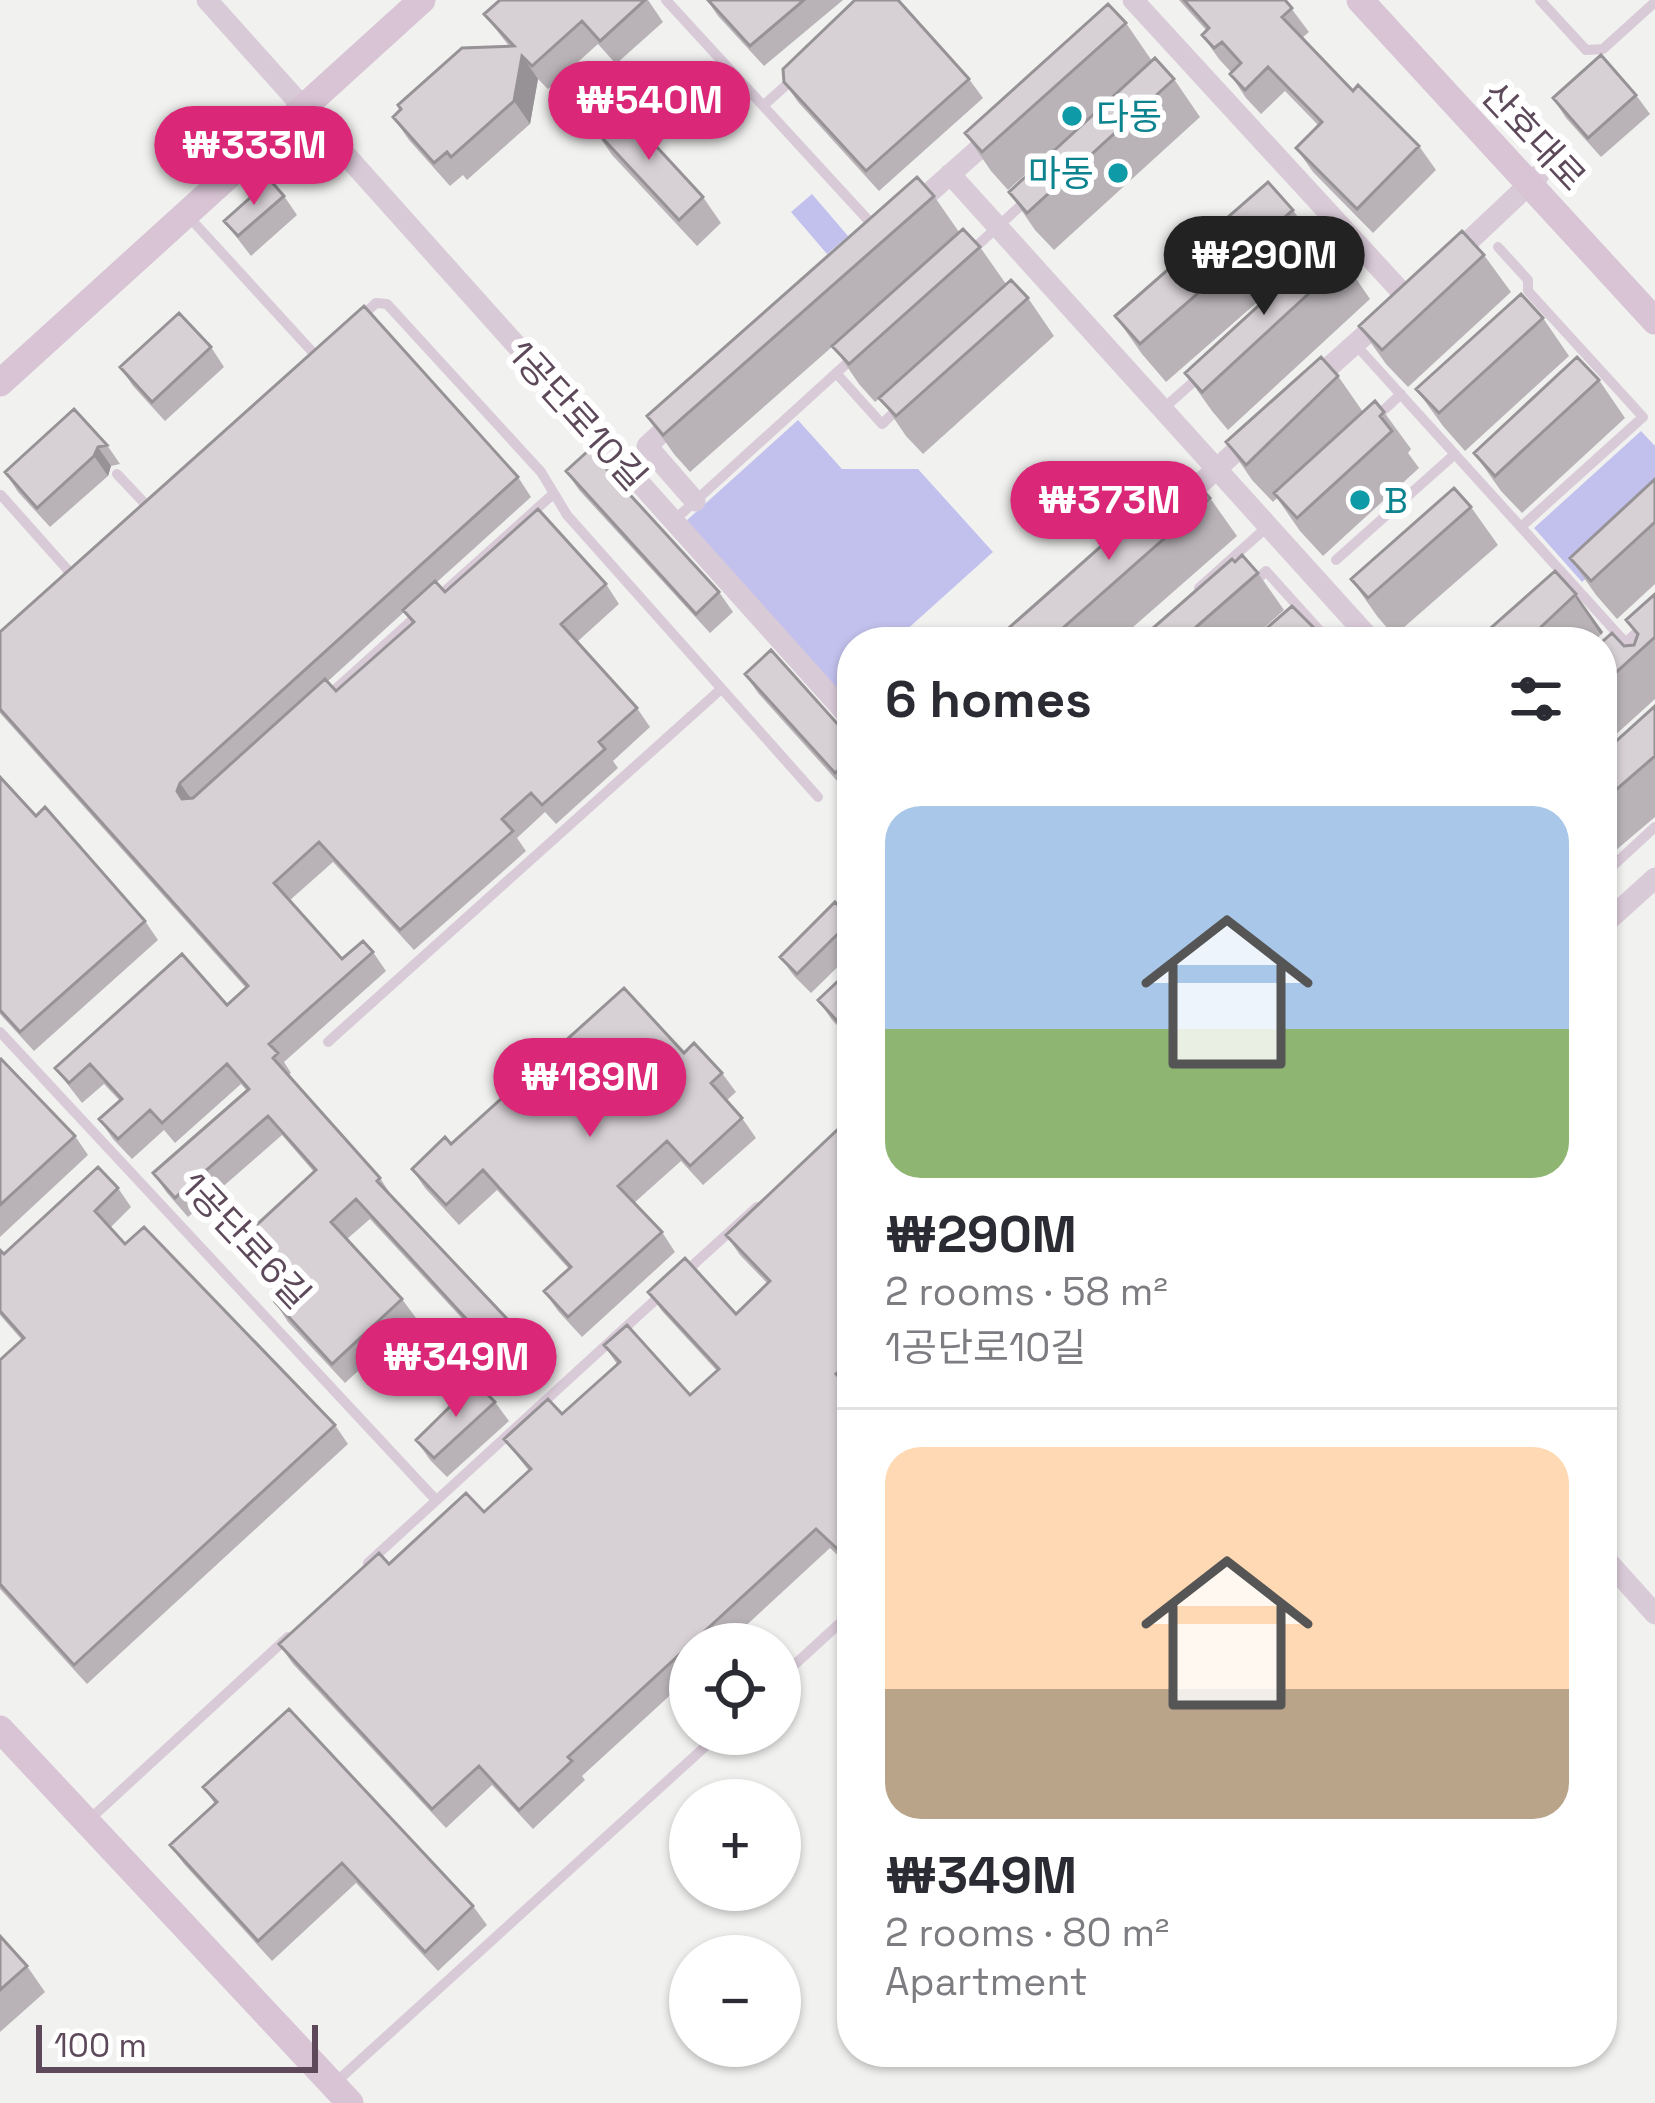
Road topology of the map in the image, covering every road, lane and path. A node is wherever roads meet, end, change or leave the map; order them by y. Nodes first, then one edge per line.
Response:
1 (207, 0) edge
2 (422, 0) edge
3 (666, 0) edge
4 (1133, 0) edge
5 (1360, 0) edge
6 (1380, 0) edge
7 (1540, 0) edge
8 (1655, 2) edge
9 (797, 75) edge
10 (764, 104) junction
11 (304, 109) junction
12 (1020, 112) edge
13 (950, 174) junction
14 (1534, 179) junction
15 (1032, 196) edge
16 (187, 214) junction
17 (998, 227) junction
18 (873, 229) joint
19 (1498, 247) dead end
20 (949, 271) edge
21 (1422, 284) junction
22 (1538, 302) junction
23 (1655, 303) edge
24 (1521, 317) edge
25 (1655, 321) edge
26 (345, 331) edge
27 (331, 344) edge
28 (869, 344) edge
29 (1355, 344) junction
30 (317, 356) junction
31 (1213, 364) edge
32 (1595, 364) junction
33 (300, 372) edge
34 (836, 373) junction
35 (1578, 380) edge
36 (0, 383) edge
37 (914, 394) edge
38 (1401, 394) junction
39 (1435, 396) edge
40 (700, 398) edge
41 (1163, 410) junction
42 (1417, 412) junction
43 (1368, 425) edge
44 (1455, 454) junction
45 (1491, 459) edge
46 (1217, 469) junction
47 (117, 474) dead end
48 (1474, 475) junction
49 (166, 493) edge
50 (552, 495) junction
51 (2, 496) edge
52 (688, 507) joint
53 (149, 508) junction
54 (1164, 516) edge
55 (134, 522) edge
56 (1268, 526) junction
57 (1521, 527) junction
58 (1336, 560) dead end
59 (89, 563) edge
60 (74, 577) junction
61 (59, 590) edge
62 (1329, 593) junction
63 (1187, 598) edge
64 (1235, 599) edge
65 (1305, 614) junction
66 (1655, 616) edge
67 (1291, 627) edge
68 (1317, 627) edge
69 (1360, 627) edge
70 (1612, 627) edge
71 (1617, 633) edge
72 (1626, 643) junction
73 (1617, 651) edge
74 (1640, 659) edge
75 (719, 690) junction
76 (323, 700) edge
77 (837, 703) edge
78 (818, 797) dead end
79 (1655, 827) edge
80 (1617, 862) edge
81 (1655, 878) edge
82 (1617, 905) edge
83 (0, 1032) edge
84 (328, 1042) dead end
85 (765, 1199) edge
86 (436, 1500) junction
87 (1617, 1572) edge
88 (349, 1581) edge
89 (1655, 1614) edge
90 (837, 1626) edge
91 (296, 1629) edge
92 (801, 1659) edge
93 (0, 1729) edge
94 (696, 1755) edge
95 (86, 1823) junction
96 (342, 2094) edge

1 - 11 street, 1공단로10길
2 - 11 street
3 - 10 lane
4 - 21 street
5 - 14 street, 산호대로
6 - 14 street, 산호대로
7 - 8 lane
9 - 10 lane
10 - 18 lane
11 - 16 street
11 - 77 street, 1공단로10길
12 - 13 street
13 - 17 street
13 - 18 street
14 - 21 street
14 - 23 street, 산호대로
14 - 25 street, 산호대로
15 - 17 lane
16 - 30 lane
16 - 36 street
17 - 20 lane
17 - 41 street
19 - 22 lane
21 - 29 street
22 - 24 lane
22 - 32 lane
26 - 50 lane
27 - 30 lane
28 - 34 lane
29 - 38 lane
29 - 46 street
30 - 33 lane
31 - 41 lane
32 - 35 lane
32 - 57 lane
34 - 37 lane
34 - 52 lane
38 - 42 lane
38 - 43 lane
39 - 42 lane
40 - 52 street
41 - 46 street
42 - 44 lane
44 - 48 lane
44 - 58 lane
45 - 48 lane
46 - 54 street
46 - 56 street
47 - 53 lane
48 - 57 lane
49 - 53 lane
50 - 75 lane
50 - 76 lane
51 - 60 lane
53 - 55 lane
56 - 62 street
56 - 63 lane
57 - 70 lane
59 - 60 lane
60 - 61 lane
62 - 65 lane
62 - 69 street
64 - 65 lane
65 - 67 lane
65 - 68 lane
66 - 72 lane
71 - 72 lane
72 - 73 lane
72 - 74 lane
75 - 78 lane
75 - 84 lane
79 - 80 lane
81 - 82 street
83 - 86 lane, 1공단로6길
85 - 86 lane
86 - 88 lane
87 - 89 street
90 - 92 lane
91 - 95 lane
93 - 95 street
94 - 96 lane
95 - 96 street

